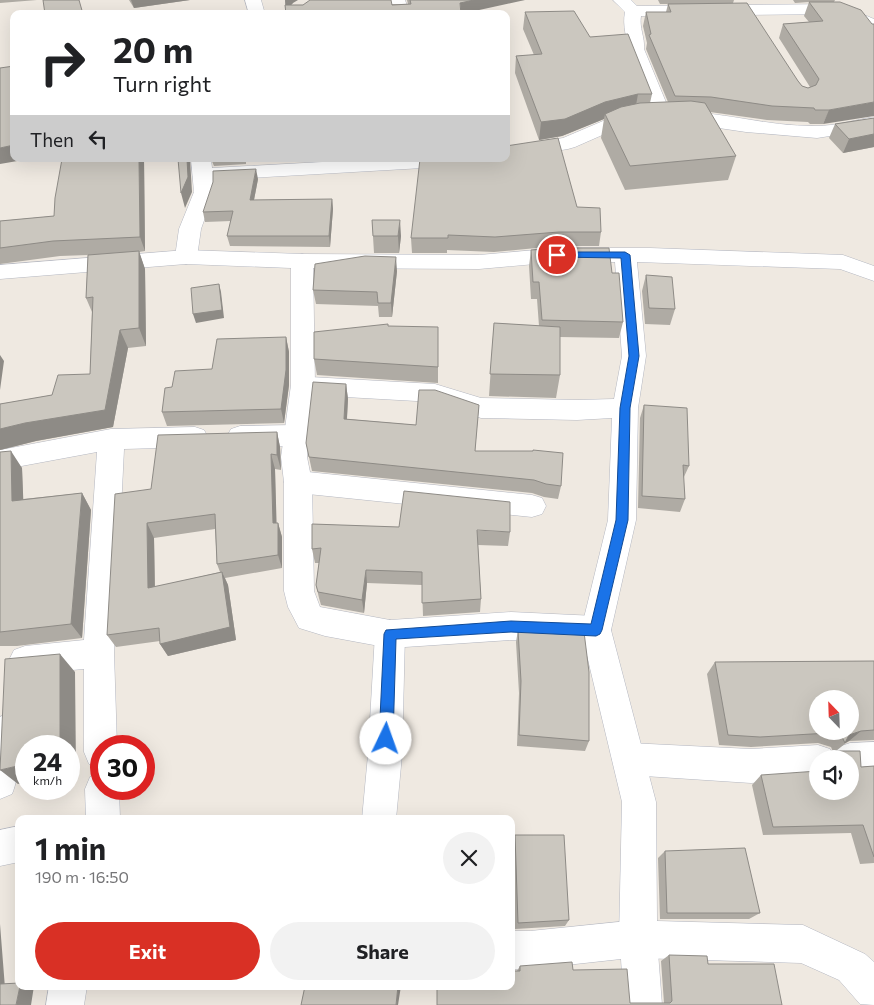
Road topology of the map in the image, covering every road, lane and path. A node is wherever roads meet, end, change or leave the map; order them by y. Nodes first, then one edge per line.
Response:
1 (836, 4) edge
2 (627, 5) edge
3 (751, 11) junction
4 (873, 26) edge
5 (762, 27) edge
6 (663, 118) junction
7 (874, 123) edge
8 (510, 152) edge
9 (373, 162) edge
10 (202, 167) edge
11 (625, 255) junction
12 (186, 257) junction
13 (302, 261) junction
14 (0, 272) edge
15 (874, 274) edge
16 (303, 385) junction
17 (625, 408) junction
18 (296, 435) junction
19 (111, 439) junction
20 (0, 460) edge
21 (298, 482) junction
22 (532, 506) dead end
23 (596, 630) junction
24 (390, 634) junction
25 (99, 653) junction
26 (101, 735) edge
27 (874, 758) edge
28 (629, 759) junction
29 (859, 759) edge
30 (809, 763) edge
31 (0, 782) edge
32 (102, 800) edge
33 (103, 815) edge
34 (379, 815) edge
35 (15, 845) edge
36 (0, 848) edge
37 (638, 939) junction
38 (515, 950) edge
39 (67, 990) edge
40 (874, 990) edge
41 (65, 1005) edge
42 (643, 1005) edge

1 - 3 street
1 - 4 street
2 - 3 street
2 - 6 street
3 - 5 street
6 - 7 street
6 - 8 street
9 - 10 street
10 - 12 street
11 - 13 street
11 - 15 street
11 - 17 street
12 - 13 street
12 - 14 street
13 - 16 street
16 - 17 street
16 - 18 street
17 - 23 street
18 - 19 street
18 - 21 street
19 - 20 street
19 - 25 street
21 - 22 street
21 - 24 street
23 - 24 street
23 - 28 street
24 - 34 street
25 - 26 street
25 - 31 street
27 - 29 street
28 - 30 street
28 - 37 street
32 - 33 street
35 - 36 street
37 - 38 street
37 - 40 street
37 - 42 street
39 - 41 street

